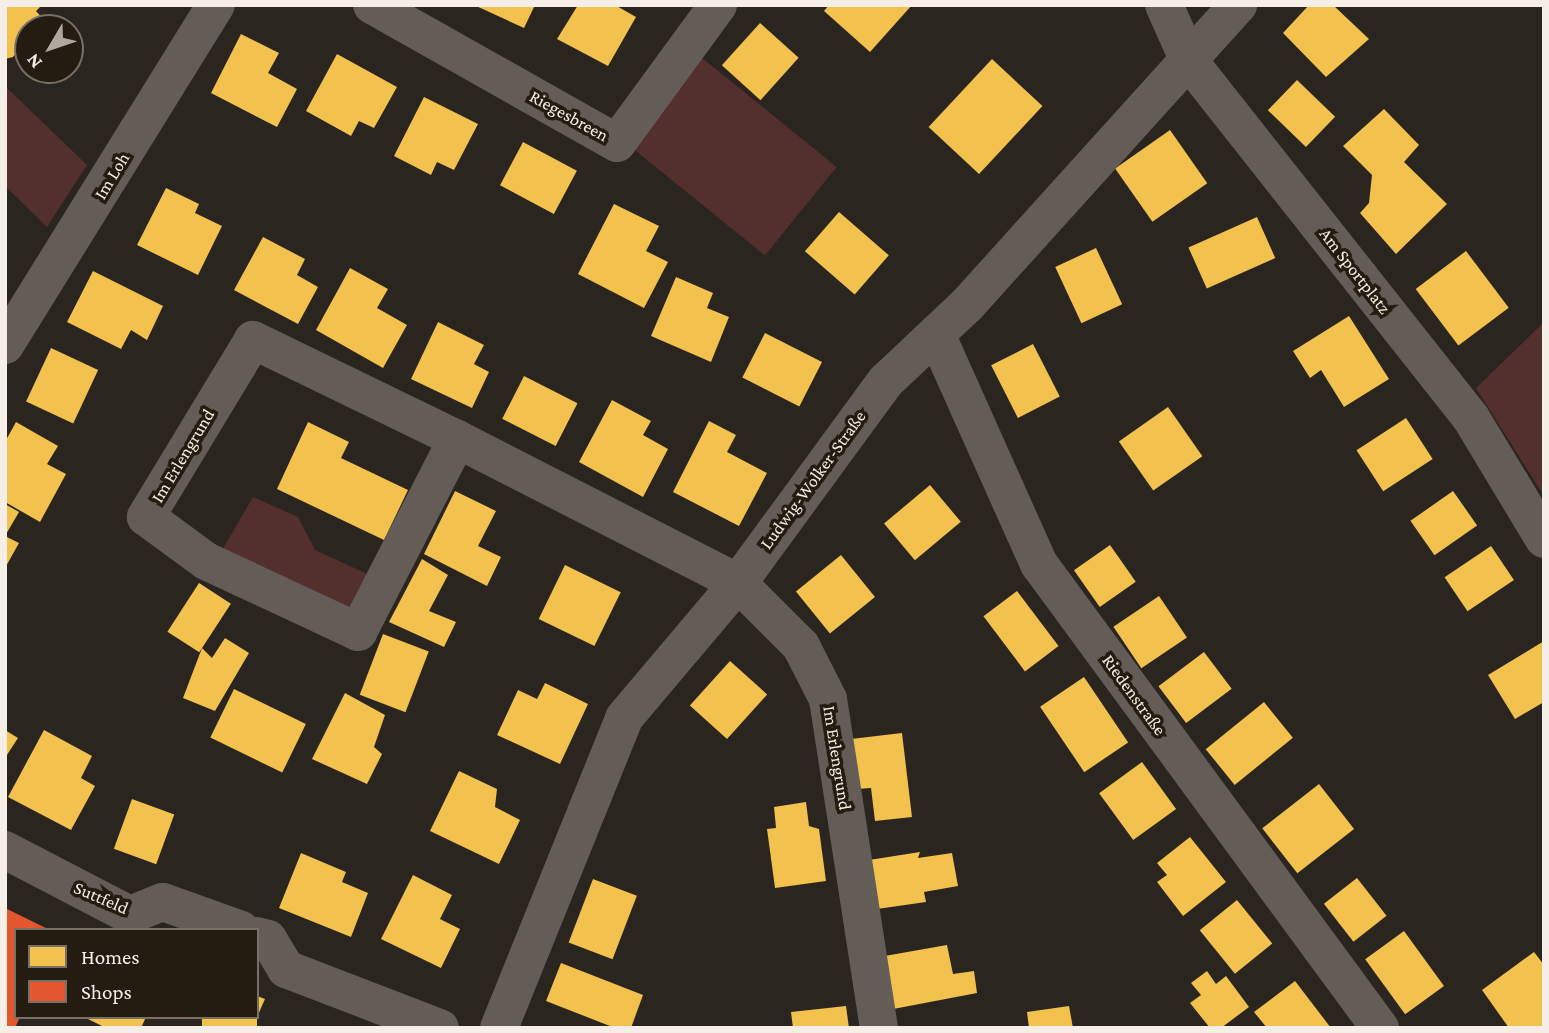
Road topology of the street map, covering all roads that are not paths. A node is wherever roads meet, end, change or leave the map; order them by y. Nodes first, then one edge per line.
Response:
1 (216, 5) edge
2 (372, 5) edge
3 (718, 5) edge
4 (1164, 5) edge
5 (1238, 5) edge
6 (1189, 61) junction
7 (936, 334) junction
8 (5, 345) edge
9 (457, 439) junction
10 (1544, 539) edge
11 (738, 583) junction
12 (5, 850) edge
13 (235, 928) edge
14 (259, 937) edge
15 (440, 1028) edge
16 (499, 1028) edge
17 (879, 1028) edge
18 (1380, 1028) edge

1 - 8 street, Im Loh
2 - 3 street, Riegesbreen
4 - 6 street, Am Sportplatz
5 - 6 street, Ludwig-Wolker-Straße
6 - 7 street, Ludwig-Wolker-Straße
6 - 10 street, Am Sportplatz
7 - 11 street, Ludwig-Wolker-Straße
7 - 18 street, Riedenstraße
9 - 9 street, Im Erlengrund
9 - 11 street, Im Erlengrund
11 - 16 street, Ludwig-Wolker-Straße
11 - 17 street, Im Erlengrund
12 - 13 street, Suttfeld
14 - 15 street

